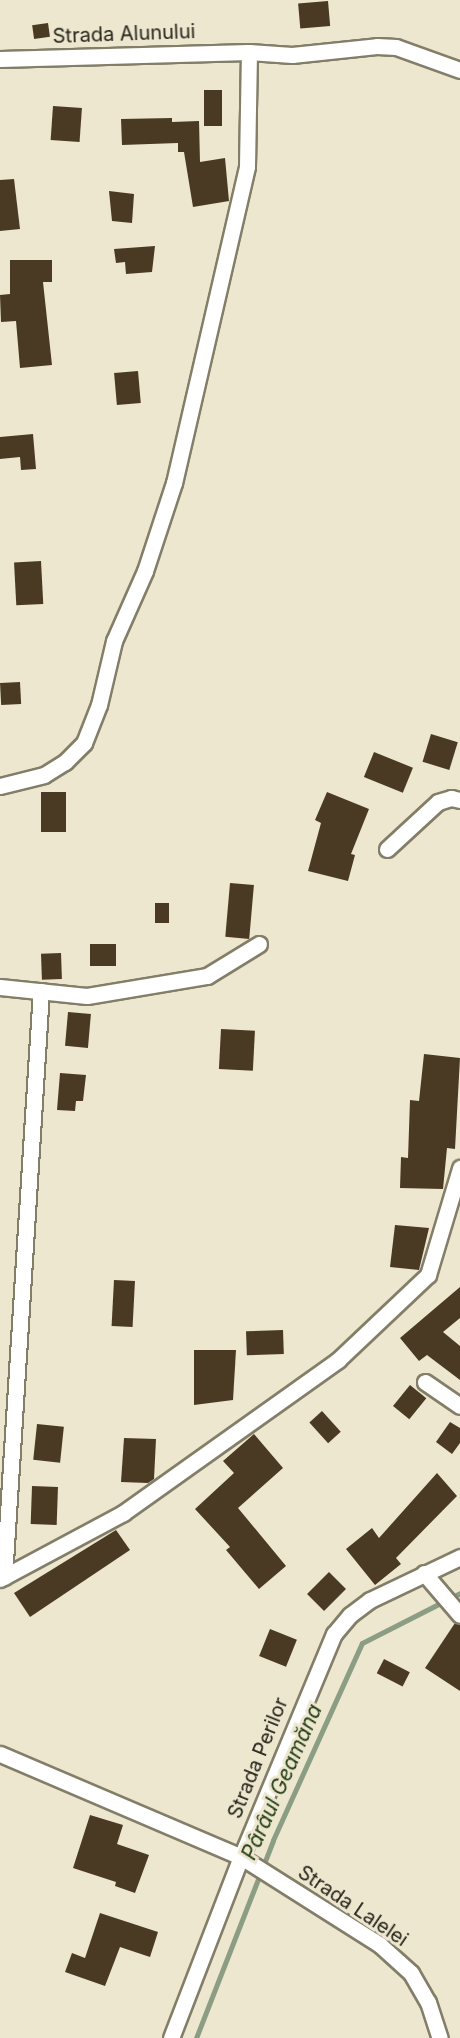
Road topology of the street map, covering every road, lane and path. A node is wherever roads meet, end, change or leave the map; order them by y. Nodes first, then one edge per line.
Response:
1 (249, 52) junction
2 (0, 59) edge
3 (460, 70) edge
4 (0, 786) edge
5 (460, 800) edge
6 (387, 849) dead end
7 (259, 944) dead end
8 (0, 987) edge
9 (41, 991) junction
10 (460, 1168) edge
11 (458, 1188) edge
12 (425, 1382) dead end
13 (460, 1407) edge
14 (460, 1557) edge
15 (424, 1574) junction
16 (2, 1578) edge
17 (460, 1615) edge
18 (0, 1754) edge
19 (240, 1857) junction
20 (171, 2038) edge
21 (440, 2038) edge

1 - 2 street, Strada Alunului
1 - 3 street, Strada Alunului
1 - 4 street
5 - 6 street
7 - 9 street
8 - 9 street
9 - 16 street
10 - 11 street
11 - 16 street
12 - 13 street
14 - 15 street, Strada Perilor
15 - 17 street
15 - 19 street, Strada Perilor
18 - 19 street, Strada Lalelei
19 - 20 street, Strada Perilor
19 - 21 street, Strada Lalelei

